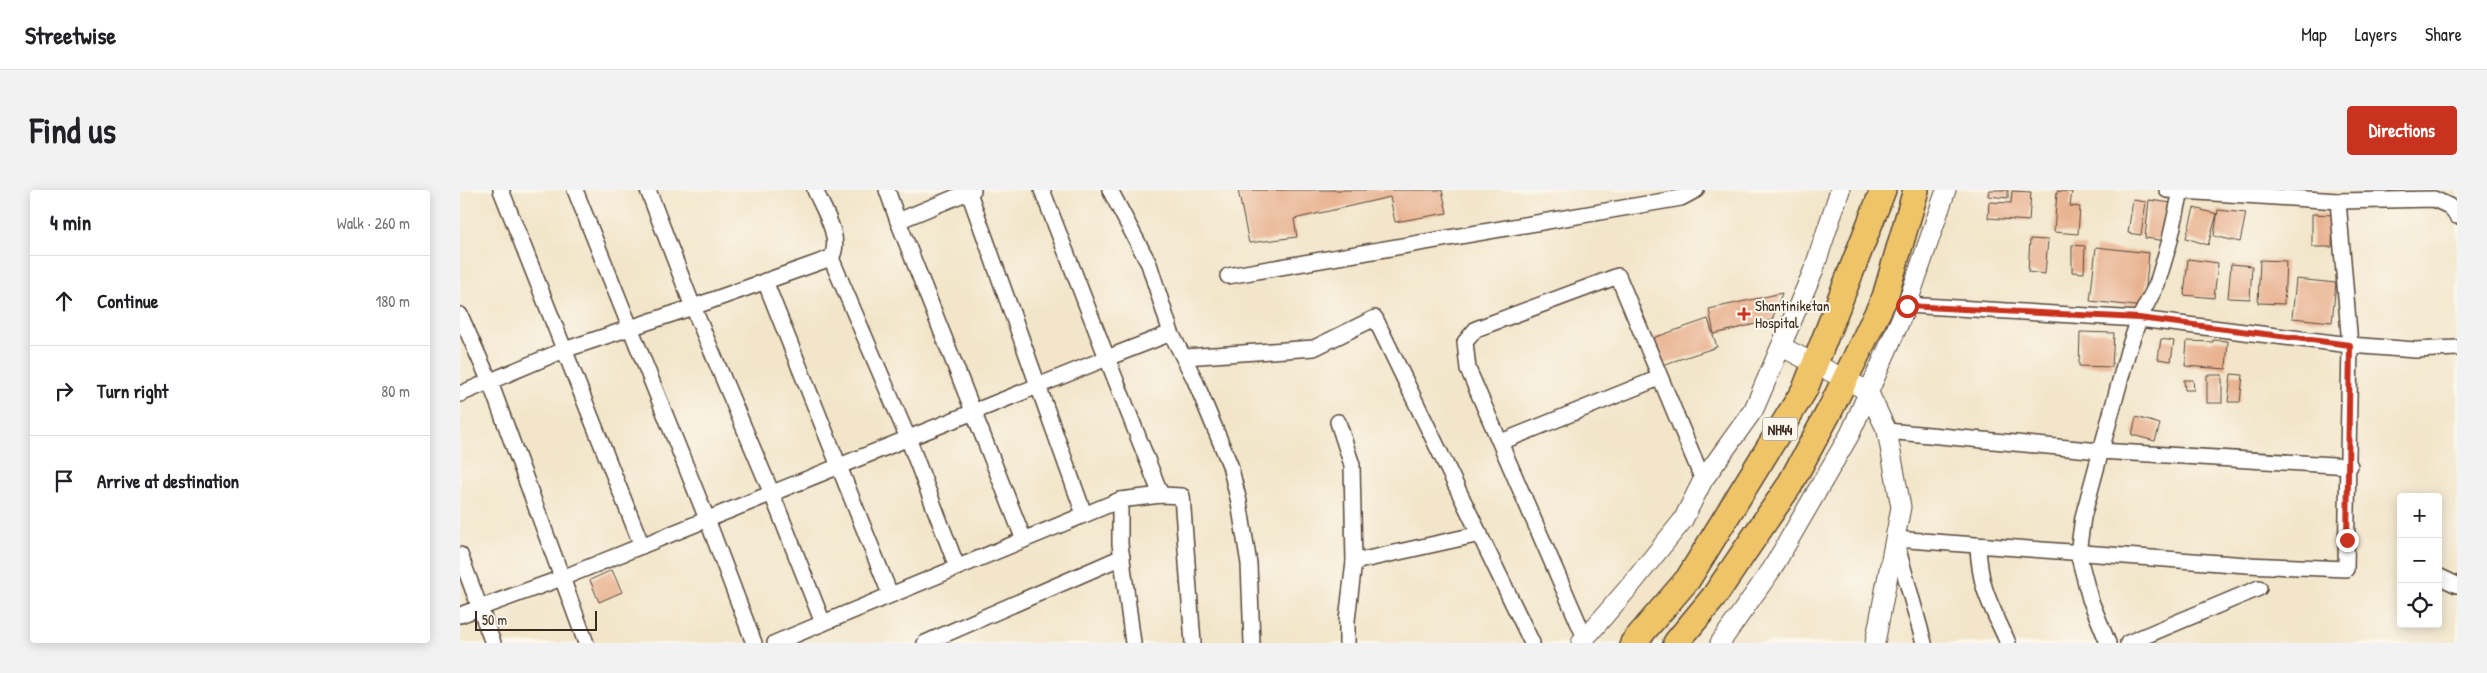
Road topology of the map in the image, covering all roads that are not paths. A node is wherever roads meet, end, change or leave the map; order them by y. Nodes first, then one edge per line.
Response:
1 (501, 190) edge
2 (575, 190) edge
3 (648, 190) edge
4 (815, 190) edge
5 (886, 190) edge
6 (1042, 190) edge
7 (1110, 190) edge
8 (1696, 190) edge
9 (1840, 190) edge
10 (1883, 190) edge
11 (1916, 190) edge
12 (1946, 190) edge
13 (970, 191) edge
14 (2174, 191) edge
15 (2338, 201) junction
16 (2457, 216) edge
17 (898, 221) junction
18 (831, 258) junction
19 (1228, 276) dead end
20 (765, 281) junction
21 (1907, 306) junction
22 (693, 307) junction
23 (460, 315) edge
24 (2139, 318) junction
25 (630, 328) junction
26 (1171, 333) junction
27 (2350, 345) junction
28 (1782, 347) junction
29 (2457, 348) edge
30 (564, 350) junction
31 (1185, 357) junction
32 (1107, 358) junction
33 (1815, 364) junction
34 (1659, 378) junction
35 (1845, 379) junction
36 (490, 382) junction
37 (1038, 386) junction
38 (1868, 391) junction
39 (460, 394) edge
40 (974, 411) junction
41 (1338, 422) dead end
42 (1887, 431) junction
43 (908, 438) junction
44 (1501, 442) junction
45 (2100, 450) junction
46 (840, 466) junction
47 (2350, 466) junction
48 (1703, 480) junction
49 (772, 494) junction
50 (1160, 495) junction
51 (1120, 500) junction
52 (1084, 514) junction
53 (707, 519) junction
54 (1480, 534) junction
55 (1895, 539) junction
56 (1024, 540) junction
57 (642, 546) junction
58 (1978, 546) junction
59 (2078, 553) junction
60 (460, 555) edge
61 (1122, 557) junction
62 (1354, 562) junction
63 (957, 567) junction
64 (562, 578) junction
65 (2442, 578) edge
66 (2457, 585) edge
67 (2259, 588) dead end
68 (890, 594) junction
69 (480, 608) junction
70 (460, 615) edge
71 (1347, 620) junction
72 (822, 623) junction
73 (1583, 641) edge
74 (493, 643) edge
75 (586, 643) edge
76 (754, 643) edge
77 (775, 643) edge
78 (925, 643) edge
79 (1133, 643) edge
80 (1193, 643) edge
81 (1252, 643) edge
82 (1347, 643) edge
83 (1357, 643) edge
84 (1532, 643) edge
85 (1633, 643) edge
86 (1676, 643) edge
87 (1720, 643) edge
88 (1875, 643) edge
89 (1924, 643) edge
90 (2008, 643) edge
91 (2108, 643) edge
92 (2128, 643) edge

1 - 30 street
2 - 25 street
3 - 22 street
4 - 18 street
5 - 17 street
6 - 32 street
7 - 26 street
8 - 19 street
9 - 28 street
10 - 33 highway, NH44
11 - 35 highway, NH44
12 - 21 street
13 - 17 street
13 - 37 street
14 - 15 street
14 - 24 street
15 - 16 street
15 - 27 street
17 - 40 street
18 - 20 street
18 - 43 street
20 - 22 street
20 - 46 street
21 - 24 street
21 - 38 street
22 - 25 street
22 - 49 street
23 - 36 street
24 - 27 street
24 - 45 street
25 - 30 street
25 - 53 street
26 - 31 street
26 - 32 street
27 - 29 street
27 - 47 street
28 - 33 street
28 - 48 street
30 - 36 street
30 - 57 street
31 - 54 street
31 - 81 street
32 - 37 street
32 - 50 street
33 - 35 street
33 - 85 highway, NH44
34 - 44 street
34 - 44 street
34 - 48 street
35 - 38 street
35 - 86 highway, NH44
36 - 39 street
36 - 64 street
37 - 40 street
37 - 52 street
38 - 42 street
38 - 87 street
40 - 43 street
40 - 56 street
41 - 62 street
42 - 45 street
42 - 55 street
43 - 46 street
43 - 63 street
44 - 73 street
45 - 47 street
45 - 59 street
46 - 49 street
46 - 68 street
47 - 59 street
48 - 73 street
49 - 53 street
49 - 72 street
50 - 51 street
50 - 80 street
51 - 52 street
51 - 61 street
52 - 56 street
53 - 57 street
53 - 76 street
54 - 62 street
54 - 84 street
55 - 58 street
55 - 88 street
55 - 89 street
56 - 63 street
57 - 64 street
58 - 59 street
58 - 90 street
59 - 91 street
60 - 69 street
61 - 78 street
61 - 79 street
62 - 71 street
63 - 68 street
64 - 69 street
64 - 75 street
65 - 66 street
67 - 92 street
68 - 72 street
69 - 70 street
69 - 74 street
71 - 82 street
71 - 83 street
72 - 77 street

